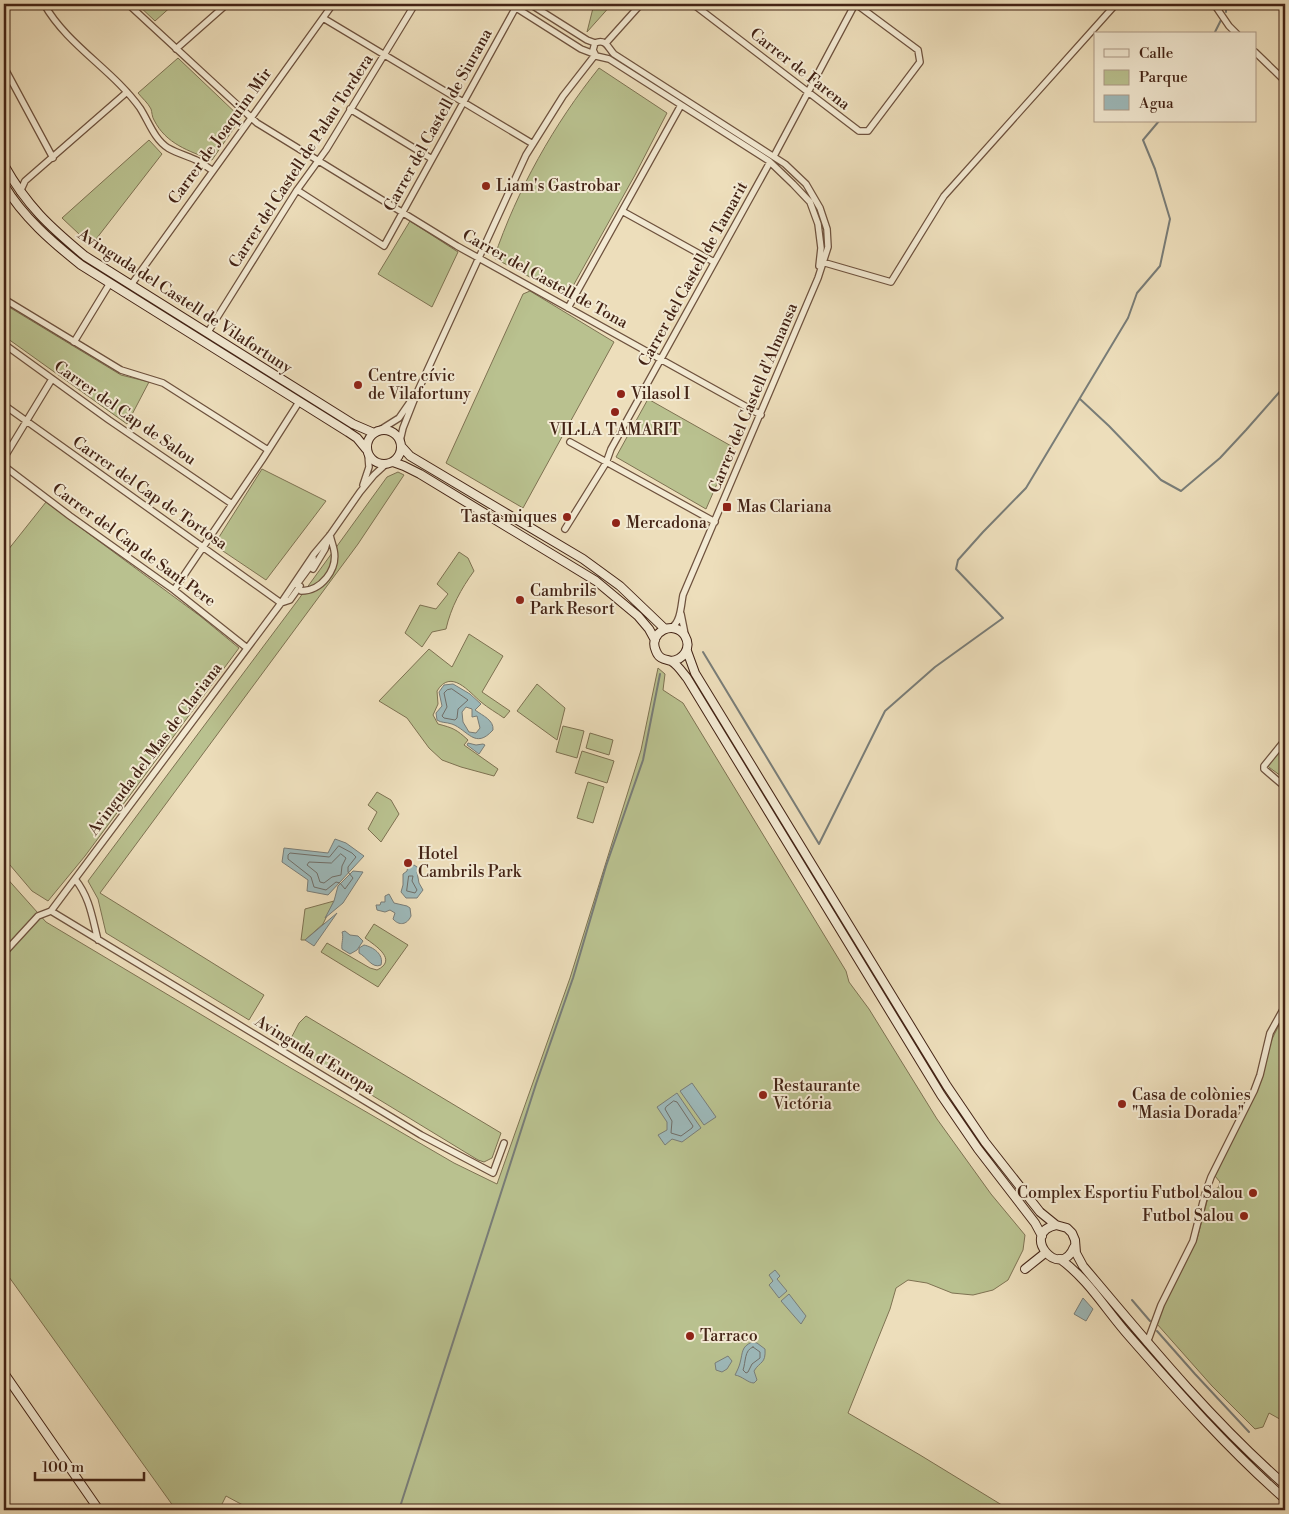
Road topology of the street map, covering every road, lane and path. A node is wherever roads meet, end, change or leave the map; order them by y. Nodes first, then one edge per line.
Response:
1 (44, 4) edge
2 (128, 4) edge
3 (227, 4) edge
4 (332, 4) edge
5 (415, 4) edge
6 (530, 4) edge
7 (641, 4) edge
8 (694, 4) edge
9 (856, 4) edge
10 (1116, 4) edge
11 (1214, 4) edge
12 (513, 6) edge
13 (323, 18) junction
14 (1235, 32) edge
15 (595, 43) junction
16 (608, 46) junction
17 (176, 49) junction
18 (1256, 53) edge
19 (594, 54) junction
20 (385, 55) junction
21 (602, 57) junction
22 (4, 67) edge
23 (1285, 80) edge
24 (127, 92) junction
25 (807, 92) junction
26 (464, 102) junction
27 (681, 105) junction
28 (350, 109) junction
29 (251, 118) junction
30 (533, 144) junction
31 (774, 156) junction
32 (53, 158) junction
33 (432, 159) junction
34 (319, 160) junction
35 (770, 162) junction
36 (4, 165) edge
37 (213, 171) junction
38 (297, 190) junction
39 (5, 191) edge
40 (20, 192) junction
41 (403, 212) junction
42 (622, 212) junction
43 (478, 258) junction
44 (714, 262) junction
45 (822, 262) junction
46 (110, 283) junction
47 (131, 285) junction
48 (4, 299) edge
49 (568, 308) junction
50 (208, 332) junction
51 (74, 342) junction
52 (4, 344) edge
53 (661, 359) junction
54 (52, 379) junction
55 (416, 395) junction
56 (298, 402) junction
57 (4, 405) edge
58 (761, 415) junction
59 (26, 422) junction
60 (377, 432) junction
61 (570, 442) dead end
62 (400, 444) junction
63 (268, 450) junction
64 (367, 452) junction
65 (4, 458) edge
66 (389, 463) junction
67 (606, 463) junction
68 (4, 466) edge
69 (360, 492) junction
70 (232, 504) junction
71 (715, 522) junction
72 (565, 529) dead end
73 (330, 535) junction
74 (203, 547) junction
75 (314, 554) junction
76 (299, 588) junction
77 (174, 590) junction
78 (281, 603) junction
79 (680, 612) junction
80 (668, 628) junction
81 (686, 637) junction
82 (655, 640) junction
83 (247, 648) junction
84 (686, 651) junction
85 (671, 662) junction
86 (1285, 740) edge
87 (1285, 787) edge
88 (75, 879) junction
89 (51, 911) junction
90 (94, 920) junction
91 (77, 927) junction
92 (98, 940) junction
93 (4, 953) edge
94 (1285, 1006) edge
95 (504, 1143) dead end
96 (1056, 1225) junction
97 (1042, 1236) junction
98 (1074, 1247) junction
99 (1045, 1253) junction
100 (1060, 1259) junction
101 (1025, 1269) dead end
102 (1148, 1343) junction
103 (4, 1373) edge
104 (1285, 1485) edge
105 (1285, 1499) edge
106 (99, 1510) edge

1 - 24 street
2 - 17 street, Carrer del Castell de Tona
3 - 17 street
4 - 13 street, Carrer de Joaquim Mir
5 - 20 street, Carrer del Castell de Palau Tordera
6 - 15 street
7 - 16 street
8 - 25 street, Carrer de Farena
9 - 25 street
9 - 25 street, Carrer de Farena
10 - 45 street
11 - 14 street
12 - 19 street
12 - 26 street, Carrer del Castell de Siurana
13 - 20 street
13 - 29 street, Carrer de Joaquim Mir
15 - 16 street
15 - 19 street
16 - 21 street
16 - 31 street, Carrer del Castell d'Almansa
17 - 29 street, Carrer del Castell de Tona
18 - 23 street
19 - 21 street
19 - 30 street
20 - 26 street
20 - 28 street, Carrer del Castell de Palau Tordera
21 - 27 street, Carrer del Castell d'Almansa
22 - 32 street
24 - 32 street
24 - 37 street
25 - 31 street
26 - 30 street
26 - 33 street, Carrer del Castell de Siurana
27 - 35 street, Carrer del Castell d'Almansa
27 - 42 street
28 - 33 street
28 - 34 street, Carrer del Castell de Palau Tordera
29 - 34 street, Carrer del Castell de Tona
29 - 37 street, Carrer de Joaquim Mir
30 - 43 street
31 - 45 street, Carrer del Castell d'Almansa
32 - 40 street
33 - 41 street, Carrer del Castell de Siurana
34 - 38 street, Carrer del Castell de Palau Tordera
34 - 41 street, Carrer del Castell de Tona
35 - 44 street, Carrer del Castell de Tamarit
35 - 45 street, Carrer del Castell d'Almansa
36 - 40 street, Avinguda del Castell de Vilafortuny
37 - 47 street, Carrer de Joaquim Mir
38 - 41 street, Carrer del Castell de Siurana
38 - 50 street, Carrer del Castell de Palau Tordera
39 - 46 street, Avinguda del Castell de Vilafortuny
40 - 47 street, Avinguda del Castell de Vilafortuny
41 - 43 street, Carrer del Castell de Tona
42 - 44 street
42 - 49 street
43 - 49 street, Carrer del Castell de Tona
43 - 55 street
44 - 53 street, Carrer del Castell de Tamarit
45 - 58 street, Carrer del Castell d'Almansa
46 - 51 street
46 - 56 street, Avinguda del Castell de Vilafortuny
47 - 50 street, Avinguda del Castell de Vilafortuny
48 - 51 street
49 - 53 street, Carrer del Castell de Tona
50 - 60 street, Avinguda del Castell de Vilafortuny
51 - 63 street
52 - 54 street, Carrer del Cap de Salou
53 - 58 street, Carrer del Castell de Tona
53 - 67 street, Carrer del Castell de Tamarit
54 - 59 street
54 - 70 street, Carrer del Cap de Salou
55 - 60 street
55 - 62 street
56 - 63 street
56 - 64 street, Avinguda del Castell de Vilafortuny
57 - 59 street, Carrer del Cap de Tortosa
58 - 71 street, Carrer del Castell d'Almansa
59 - 65 street
59 - 74 street, Carrer del Cap de Tortosa
60 - 62 street
60 - 64 street
61 - 67 street
62 - 66 street
62 - 80 street
63 - 70 street
64 - 66 street
64 - 69 street, Avinguda del Mas de Clariana
66 - 69 street, Avinguda del Mas de Clariana
66 - 82 street
67 - 71 street
67 - 72 street, Carrer del Castell de Tamarit
68 - 77 street, Carrer del Cap de Sant Pere
69 - 73 street, Avinguda del Mas de Clariana
70 - 74 street
71 - 79 street, Carrer del Castell d'Almansa
73 - 75 street, Avinguda del Mas de Clariana
73 - 76 street, Avinguda del Mas de Clariana
73 - 76 street, Avinguda del Mas de Clariana
74 - 77 street
74 - 78 street, Carrer del Cap de Tortosa
75 - 76 street, Avinguda del Mas de Clariana
75 - 78 street, Avinguda del Mas de Clariana
76 - 78 street, Avinguda del Mas de Clariana
77 - 83 street, Carrer del Cap de Sant Pere
78 - 83 street, Avinguda del Mas de Clariana
79 - 80 street, Carrer del Castell d'Almansa
79 - 81 street, Carrer del Castell d'Almansa
80 - 81 street
80 - 82 street
81 - 84 street
82 - 85 street
83 - 88 street, Avinguda del Mas de Clariana
84 - 85 street
84 - 96 street
85 - 97 street
86 - 87 street
88 - 89 street, Avinguda del Mas de Clariana
88 - 90 street
89 - 91 street, Avinguda d'Europa
89 - 93 street
90 - 91 street
90 - 92 street
91 - 92 street, Avinguda d'Europa
92 - 95 street, Avinguda d'Europa
94 - 102 street
96 - 97 street
96 - 98 street
97 - 99 street
98 - 100 street
98 - 102 street
99 - 100 street
99 - 101 street
100 - 105 street
102 - 104 street
103 - 106 street

